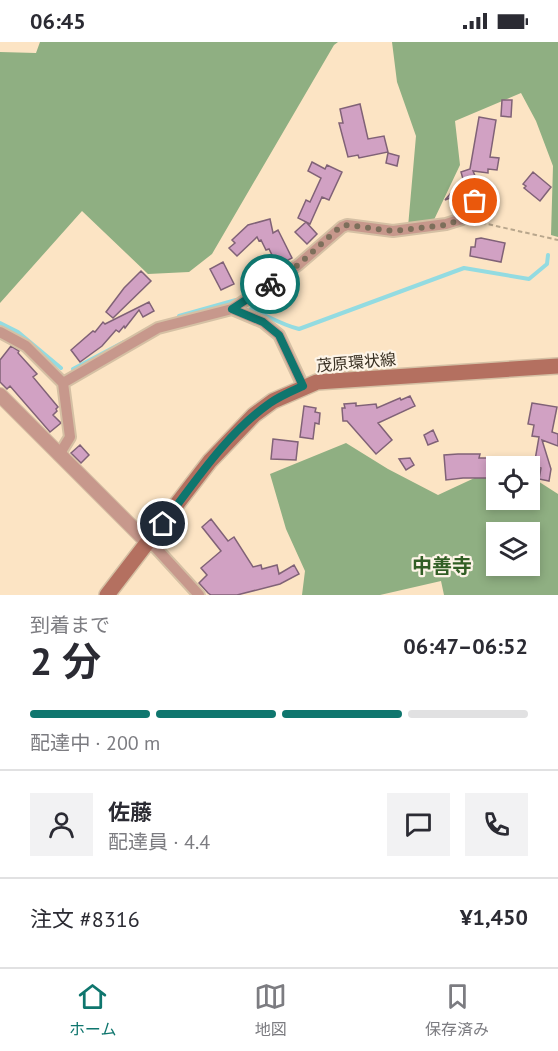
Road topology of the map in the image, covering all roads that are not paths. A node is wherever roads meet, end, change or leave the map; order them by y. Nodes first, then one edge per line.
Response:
1 (475, 201) dead end
2 (232, 309) junction
3 (0, 332) edge
4 (558, 366) edge
5 (63, 383) junction
6 (303, 386) junction
7 (0, 395) edge
8 (59, 455) junction
9 (148, 543) junction
10 (106, 595) edge
11 (199, 595) edge

1 - 2 street
2 - 5 street
2 - 6 street
3 - 5 street
4 - 6 main road, 茂原環状線
5 - 8 street
6 - 9 main road, 茂原環状線
7 - 8 street
8 - 9 street
9 - 10 main road, 茂原環状線
9 - 11 street

